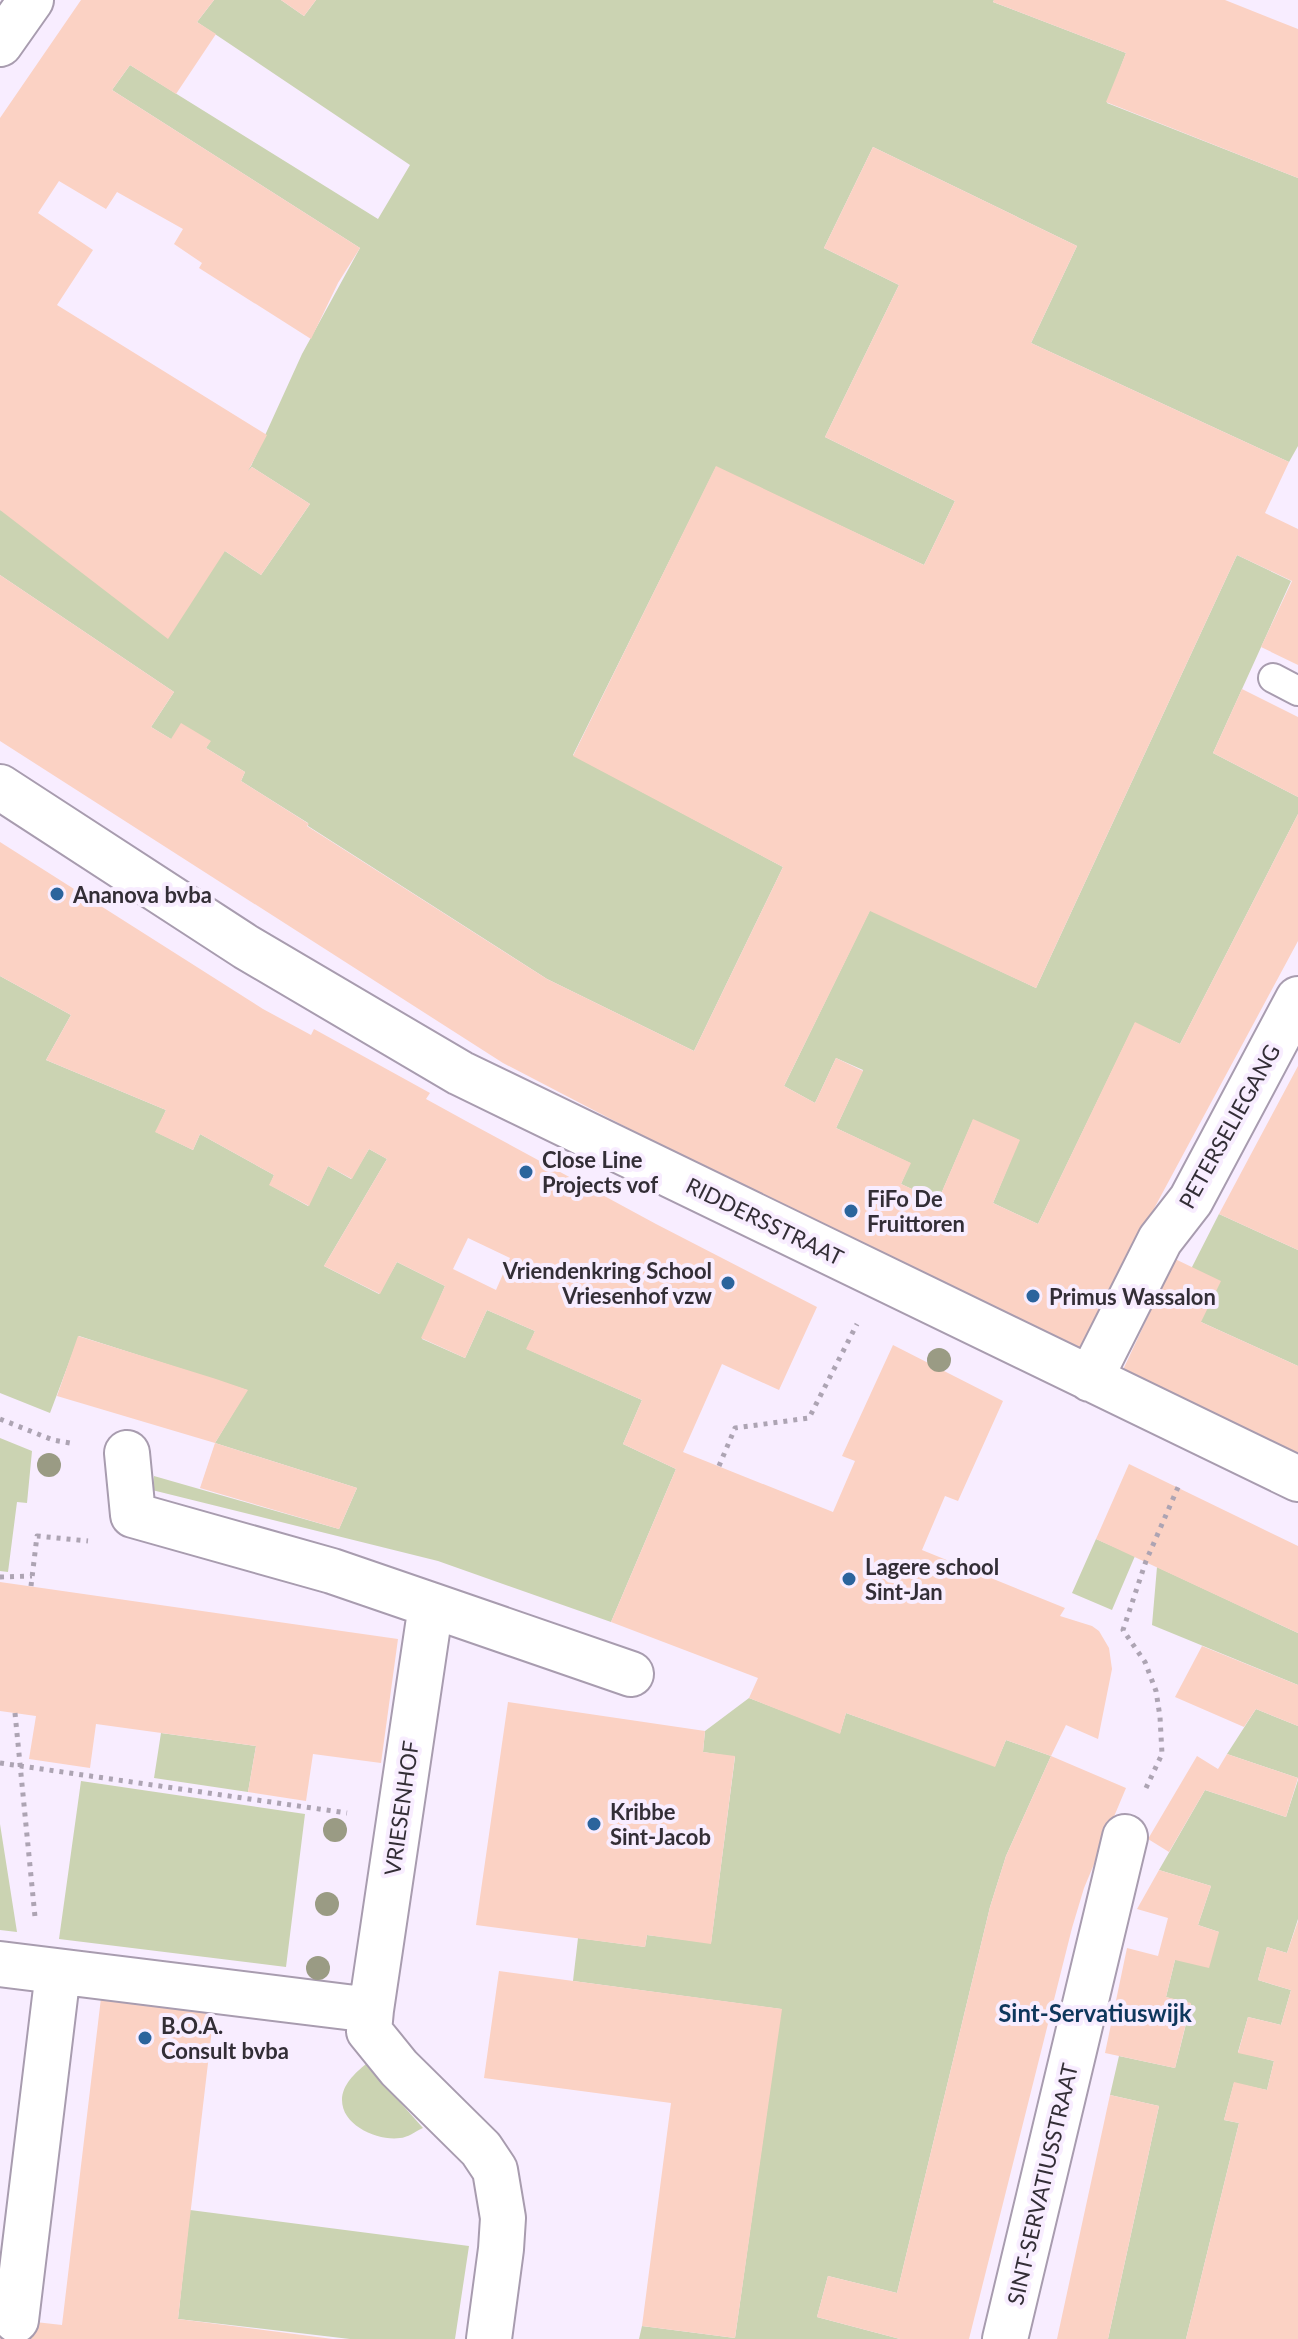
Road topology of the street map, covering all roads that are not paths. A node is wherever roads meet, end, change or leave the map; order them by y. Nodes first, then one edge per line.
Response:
1 (31, 0) edge
2 (0, 44) edge
3 (0, 787) edge
4 (1298, 999) edge
5 (1090, 1379) junction
6 (127, 1453) dead end
7 (1298, 1479) edge
8 (431, 1605) junction
9 (631, 1674) dead end
10 (1125, 1837) road end
11 (33, 1969) edge
12 (371, 2010) junction
13 (16, 2320) dead end
14 (489, 2339) edge
15 (1005, 2339) edge

1 - 2 street
3 - 5 street, RIDDERSSTRAAT
4 - 5 street, PETERSELIEGANG
5 - 7 street, RIDDERSSTRAAT
6 - 8 street
8 - 9 street
8 - 12 street, VRIESENHOF
10 - 15 street, SINT-SERVATIUSSTRAAT
11 - 12 street
11 - 13 street
12 - 14 street, VRIESENHOF

